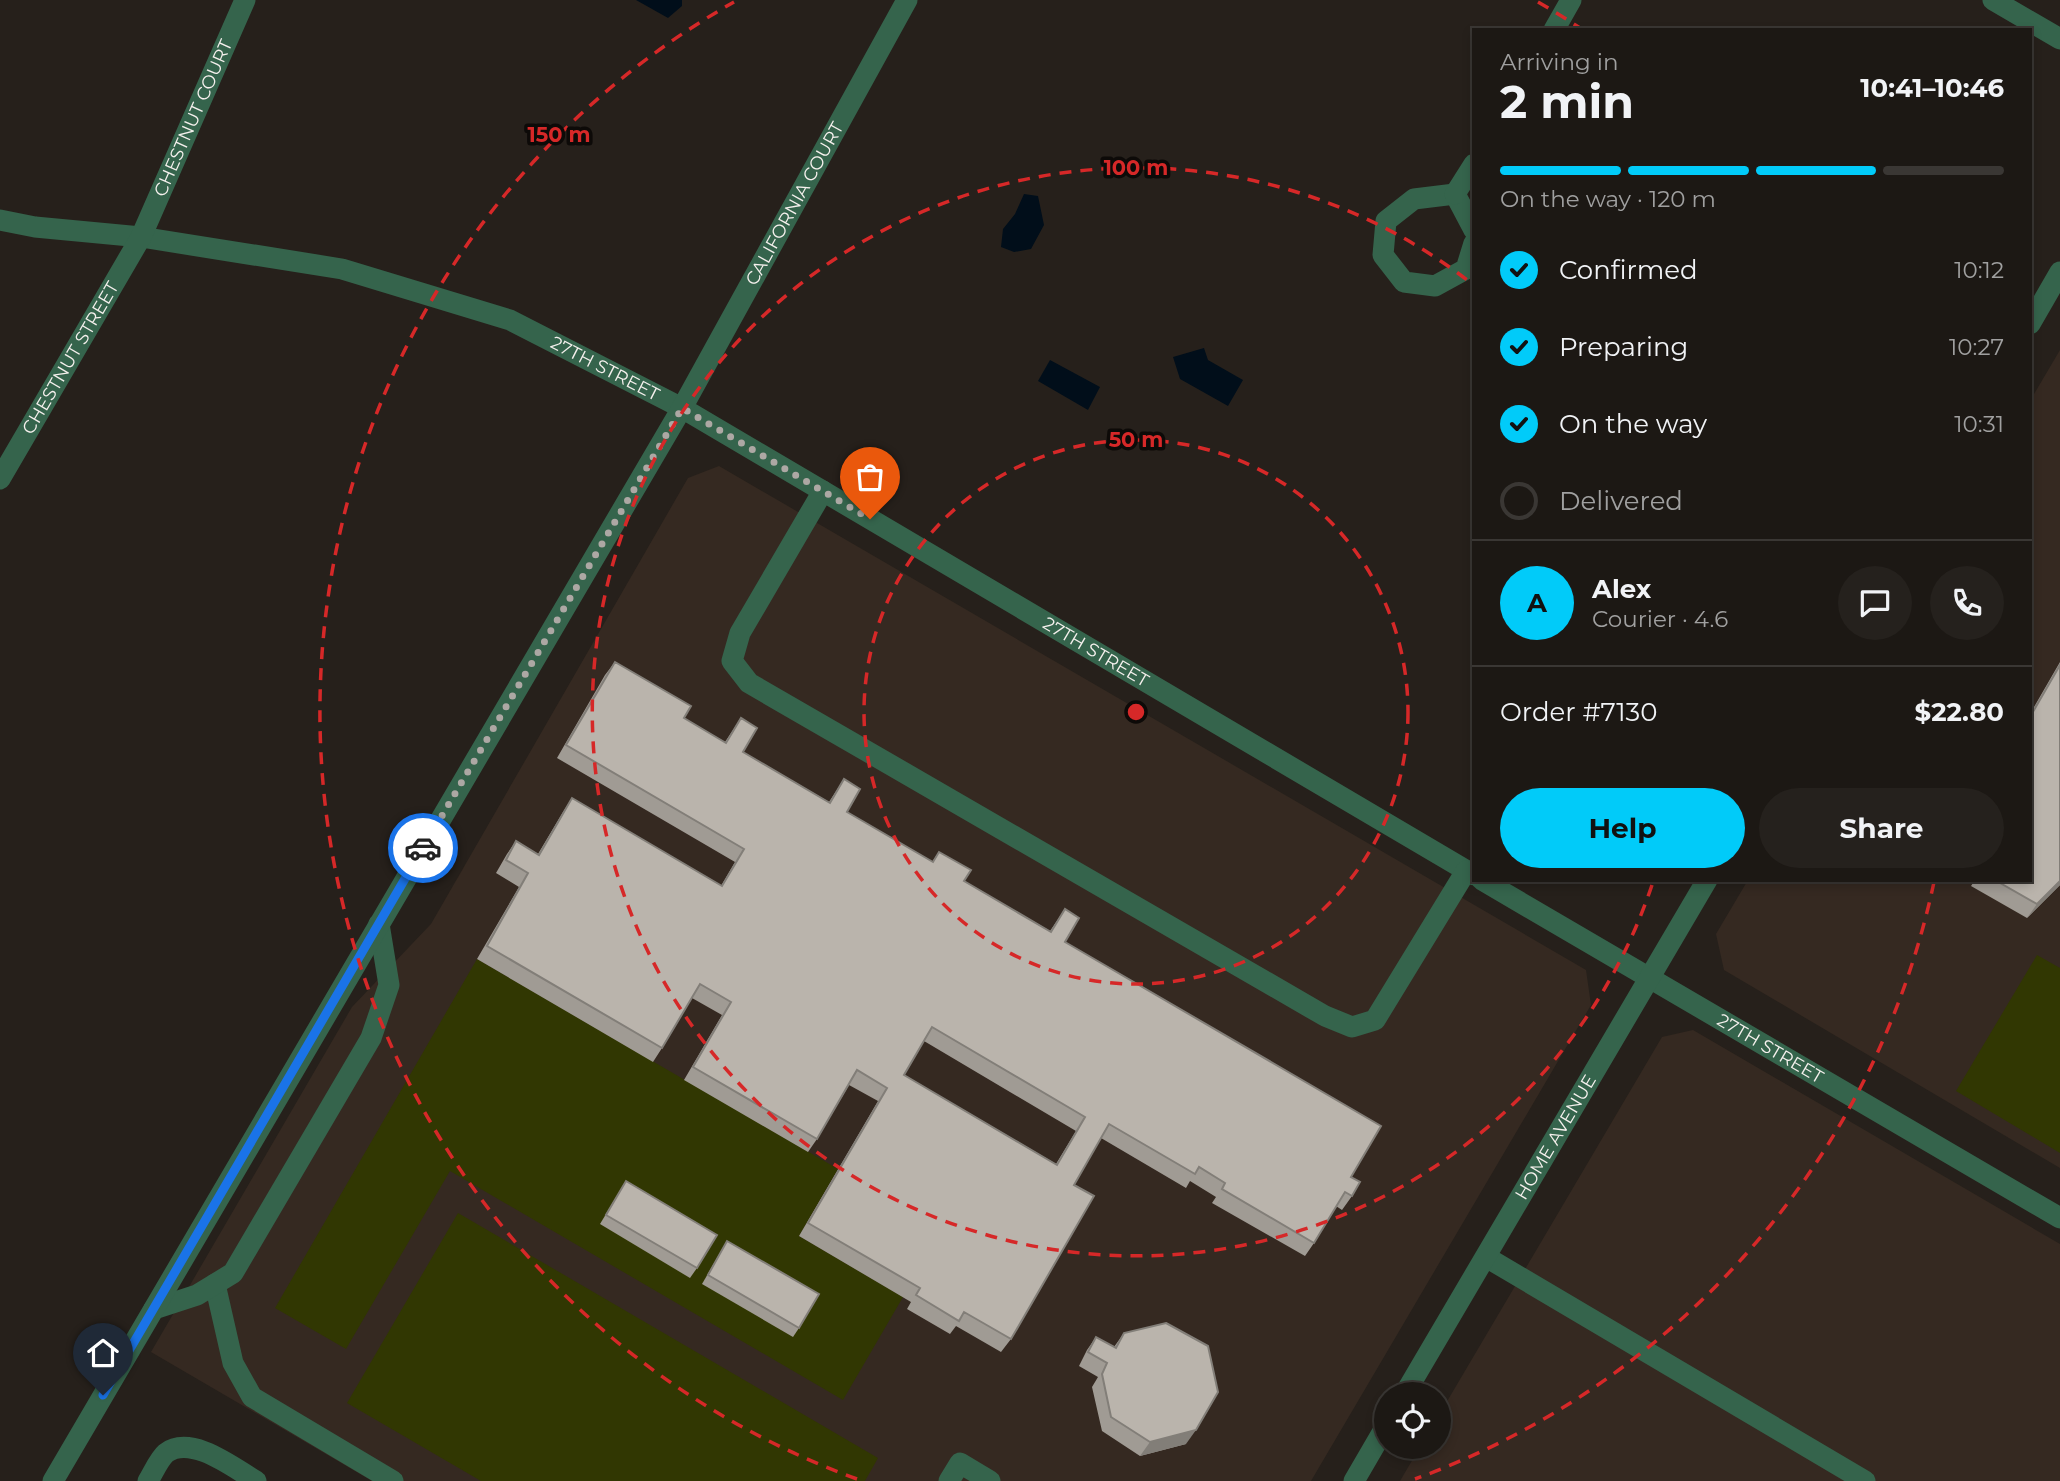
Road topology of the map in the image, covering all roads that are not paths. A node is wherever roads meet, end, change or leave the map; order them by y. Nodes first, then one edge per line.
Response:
1 (245, 0) edge
2 (907, 0) edge
3 (1571, 0) edge
4 (1993, 0) edge
5 (1555, 28) edge
6 (2060, 39) edge
7 (1472, 167) edge
8 (1455, 194) junction
9 (0, 220) edge
10 (1472, 226) edge
11 (141, 237) junction
12 (1472, 250) edge
13 (2060, 272) edge
14 (2032, 321) edge
15 (682, 408) junction
16 (0, 479) edge
17 (822, 491) junction
18 (1472, 875) edge
19 (1472, 879) edge
20 (1484, 882) edge
21 (1706, 882) edge
22 (379, 924) junction
23 (1650, 980) junction
24 (2060, 1218) edge
25 (1486, 1256) junction
26 (215, 1284) junction
27 (154, 1309) junction
28 (1412, 1382) edge
29 (1374, 1446) edge
30 (53, 1481) edge
31 (148, 1481) edge
32 (256, 1481) edge
33 (393, 1481) edge
34 (949, 1481) edge
35 (990, 1481) edge
36 (1353, 1481) edge
37 (1865, 1481) edge

1 - 11 street, CHESTNUT COURT
2 - 15 street, CALIFORNIA COURT
3 - 5 street
4 - 6 street
7 - 8 street
8 - 10 street
8 - 12 street
9 - 11 street, 27TH STREET
11 - 15 street, 27TH STREET
11 - 16 street, CHESTNUT STREET
13 - 14 street
15 - 17 street, 27TH STREET
15 - 22 street, CALIFORNIA COURT
17 - 18 street, 27TH STREET
17 - 19 street
20 - 23 street, 27TH STREET
21 - 23 street, HOME AVENUE
22 - 26 street
22 - 27 street, CALIFORNIA COURT
23 - 24 street, 27TH STREET
23 - 25 street, HOME AVENUE
25 - 28 street, HOME AVENUE
25 - 37 street
26 - 27 street
26 - 33 street
27 - 30 street, CALIFORNIA COURT
29 - 36 street
31 - 32 street
34 - 35 street

